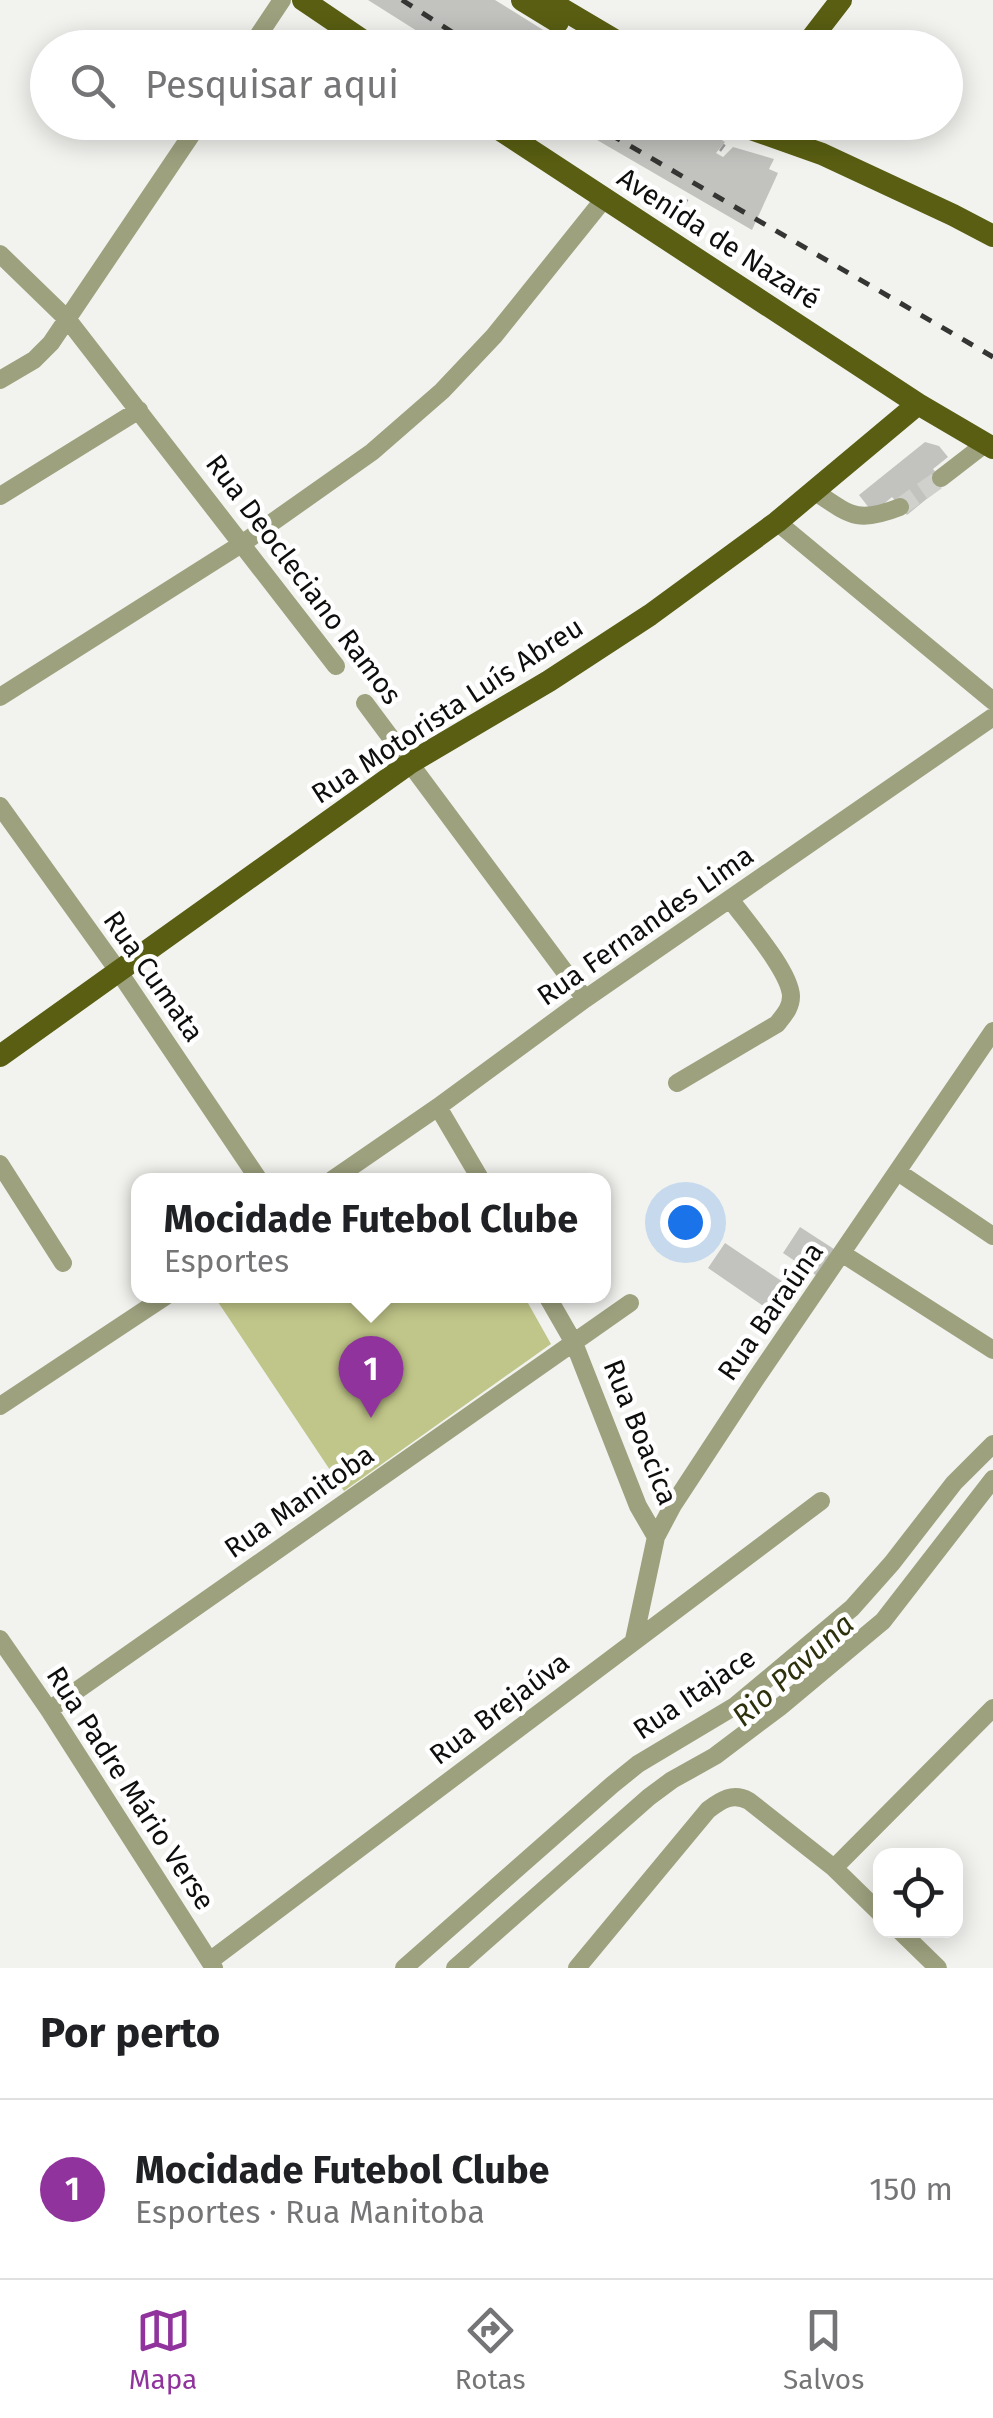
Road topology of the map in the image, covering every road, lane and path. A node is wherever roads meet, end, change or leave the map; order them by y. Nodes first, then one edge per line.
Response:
1 (282, 0) edge
2 (302, 0) edge
3 (522, 0) edge
4 (548, 0) edge
5 (836, 1) edge
6 (262, 30) edge
7 (347, 30) edge
8 (571, 30) edge
9 (598, 30) edge
10 (816, 30) edge
11 (188, 140) edge
12 (515, 140) edge
13 (782, 140) edge
14 (808, 140) edge
15 (822, 154) junction
16 (690, 195) dead end
17 (604, 199) junction
18 (672, 226) dead end
19 (993, 236) edge
20 (1, 259) edge
21 (68, 320) junction
22 (0, 380) edge
23 (918, 404) junction
24 (139, 410) junction
25 (989, 446) edge
26 (940, 478) tunnel mouth
27 (814, 491) junction
28 (0, 496) edge
29 (900, 507) tunnel mouth
30 (778, 522) junction
31 (243, 543) junction
32 (336, 666) dead end
33 (0, 697) edge
34 (993, 701) edge
35 (364, 703) dead end
36 (993, 717) edge
37 (410, 763) junction
38 (0, 806) edge
39 (730, 899) junction
40 (118, 972) junction
41 (586, 1000) junction
42 (993, 1031) edge
43 (0, 1056) edge
44 (677, 1083) dead end
45 (438, 1107) junction
46 (0, 1164) edge
47 (898, 1172) junction
48 (254, 1173) edge
49 (342, 1173) edge
50 (476, 1173) edge
51 (993, 1236) edge
52 (843, 1254) junction
53 (63, 1264) dead end
54 (630, 1302) dead end
55 (155, 1303) edge
56 (550, 1303) edge
57 (574, 1343) junction
58 (993, 1350) edge
59 (0, 1406) edge
60 (993, 1444) edge
61 (993, 1479) edge
62 (822, 1501) dead end
63 (656, 1537) junction
64 (0, 1639) edge
65 (634, 1640) junction
66 (993, 1708) edge
67 (49, 1710) junction
68 (834, 1868) junction
69 (873, 1905) edge
70 (907, 1938) edge
71 (212, 1964) edge
72 (404, 1968) edge
73 (455, 1968) edge
74 (577, 1968) edge
75 (938, 1968) edge

1 - 6 street
2 - 7 main road
3 - 8 main road
4 - 9 main road
5 - 10 main road
11 - 21 street
12 - 17 main road, Avenida de Nazaré
13 - 15 main road
14 - 15 main road
15 - 19 main road
16 - 18 path
17 - 23 main road, Avenida de Nazaré
17 - 31 street
20 - 21 street, Rua Deocleciano Ramos
21 - 22 street
21 - 24 street, Rua Deocleciano Ramos
23 - 25 main road, Avenida de Nazaré
23 - 27 main road, Rua Motorista Luís Abreu
24 - 28 street
24 - 31 street, Rua Deocleciano Ramos
25 - 26 street
27 - 29 street
27 - 30 main road, Rua Motorista Luís Abreu
30 - 34 street
30 - 37 main road, Rua Motorista Luís Abreu
31 - 32 street, Rua Deocleciano Ramos
31 - 33 street
35 - 37 street, Rua Deocleciano Ramos
36 - 39 street, Rua Fernandes Lima
37 - 40 main road, Rua Motorista Luís Abreu
37 - 41 street, Rua Deocleciano Ramos
38 - 40 street, Rua Cumata
39 - 41 street, Rua Fernandes Lima
39 - 44 street
40 - 43 main road, Rua Motorista Luís Abreu
40 - 48 street, Rua Cumata
41 - 45 street, Rua Fernandes Lima
42 - 47 street, Rua Baraúna
45 - 49 street, Rua Fernandes Lima
45 - 50 street
46 - 53 street
47 - 51 street
47 - 52 street, Rua Baraúna
52 - 58 street
52 - 63 street, Rua Baraúna
54 - 57 street, Rua Manitoba
55 - 59 street
56 - 57 street, Rua Boacica
57 - 63 street, Rua Boacica
57 - 67 street, Rua Manitoba
60 - 72 street, Rua Itajace
61 - 73 street
62 - 65 street, Rua Brejaúva
63 - 65 street, Rua Baraúna
64 - 67 street, Rua Padre Mário Verse
65 - 71 street, Rua Brejaúva
66 - 68 street
67 - 71 street, Rua Padre Mário Verse
68 - 69 street
68 - 74 street
70 - 75 street

